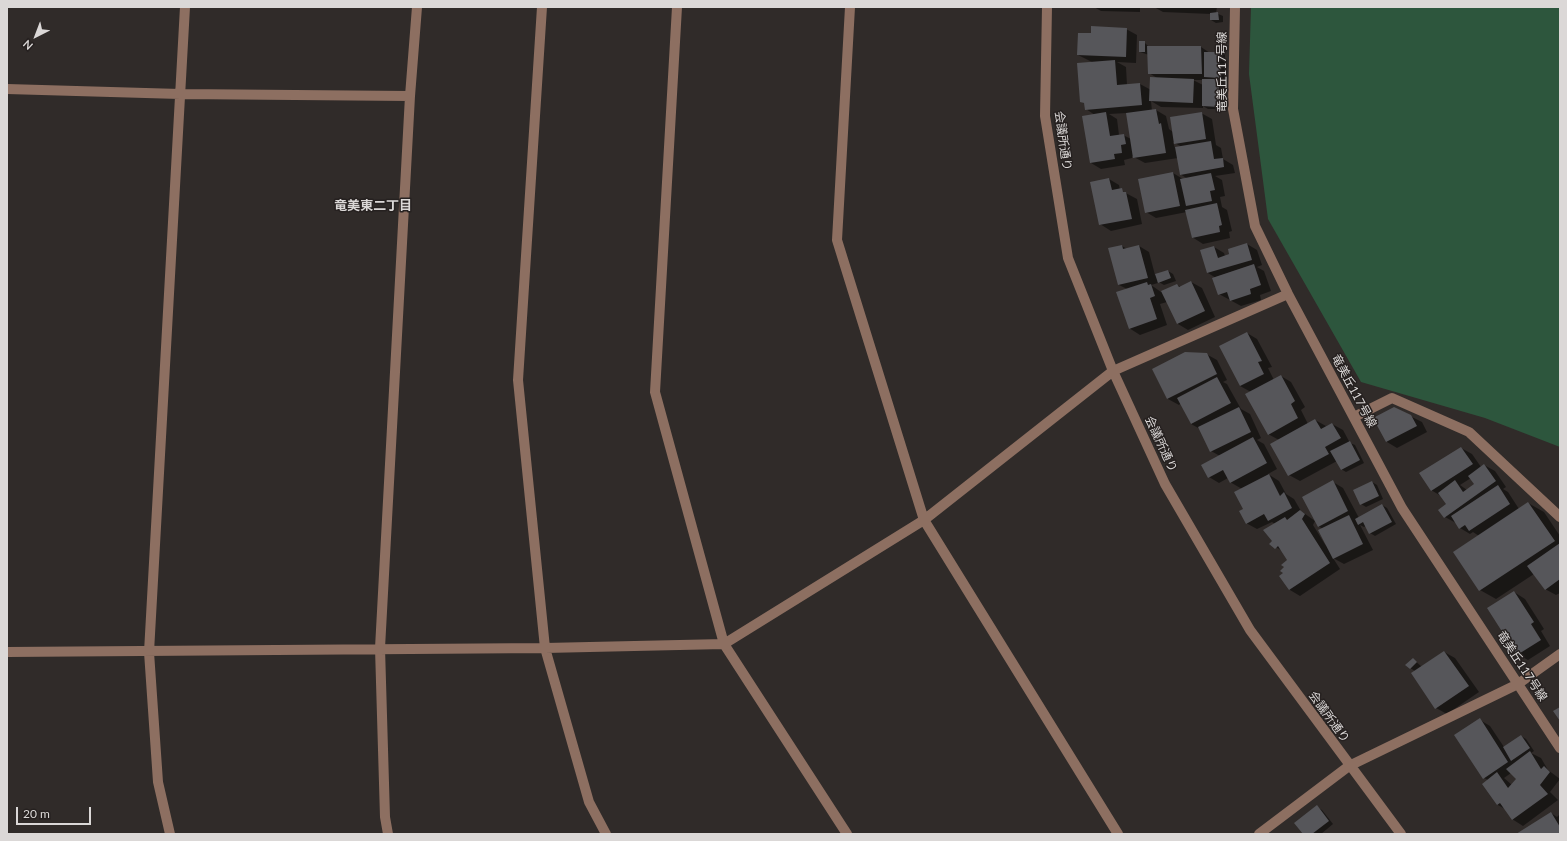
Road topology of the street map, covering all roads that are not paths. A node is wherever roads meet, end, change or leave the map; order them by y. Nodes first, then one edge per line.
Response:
1 (184, 7) edge
2 (417, 7) edge
3 (542, 7) edge
4 (677, 7) edge
5 (850, 7) edge
6 (1047, 7) edge
7 (1235, 7) edge
8 (7, 89) edge
9 (180, 94) junction
10 (410, 96) junction
11 (1288, 294) junction
12 (1113, 371) junction
13 (1354, 417) junction
14 (1560, 517) edge
15 (924, 520) junction
16 (724, 644) junction
17 (380, 648) junction
18 (545, 648) junction
19 (7, 652) edge
20 (148, 652) junction
21 (1560, 654) edge
22 (1518, 684) junction
23 (1560, 748) edge
24 (1349, 766) junction
25 (170, 834) edge
26 (388, 834) edge
27 (606, 834) edge
28 (847, 834) edge
29 (1118, 834) edge
30 (1259, 834) edge
31 (1401, 834) edge

1 - 9 street
2 - 10 street
3 - 18 street
4 - 16 street
5 - 15 street
6 - 12 street, 会議所通り
7 - 11 street, 竜美丘117号線
8 - 9 street
9 - 10 street
9 - 20 street
10 - 17 street
11 - 12 street
11 - 13 street, 竜美丘117号線
12 - 15 street
12 - 24 street, 会議所通り
13 - 14 street
13 - 22 street, 竜美丘117号線
15 - 16 street
15 - 29 street
16 - 18 street
16 - 28 street
17 - 18 street
17 - 20 street
17 - 26 street
18 - 27 street
19 - 20 street
20 - 25 street
21 - 22 street
22 - 23 street, 竜美丘117号線
22 - 24 street
24 - 30 street
24 - 31 street, 会議所通り

